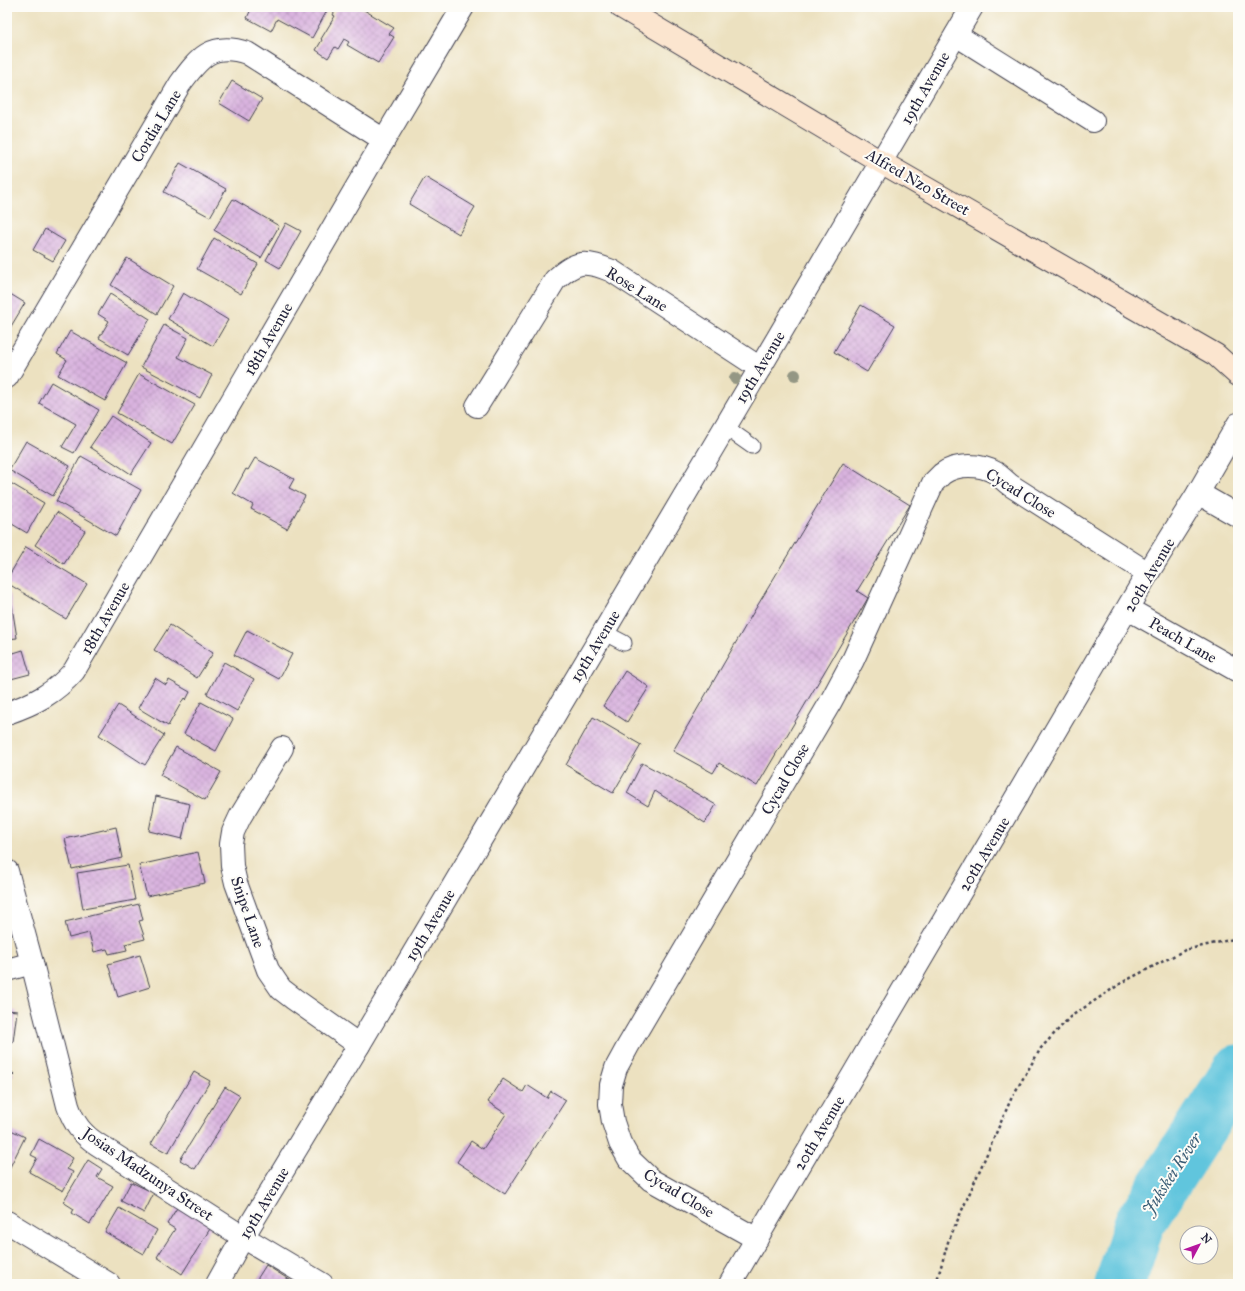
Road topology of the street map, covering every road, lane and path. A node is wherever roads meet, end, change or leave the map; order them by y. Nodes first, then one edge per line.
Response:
1 (463, 7) edge
2 (621, 7) edge
3 (972, 7) edge
4 (956, 34) junction
5 (1093, 122) dead end
6 (384, 140) junction
7 (882, 162) junction
8 (1216, 355) junction
9 (1238, 357) edge
10 (760, 368) junction
11 (1238, 375) edge
12 (7, 377) edge
13 (477, 406) dead end
14 (1238, 424) edge
15 (725, 427) junction
16 (752, 446) dead end
17 (1198, 493) junction
18 (1238, 516) edge
19 (1148, 573) junction
20 (1128, 609) junction
21 (603, 632) junction
22 (624, 643) dead end
23 (1238, 671) edge
24 (7, 713) edge
25 (282, 748) dead end
26 (7, 871) edge
27 (1238, 938) edge
28 (32, 963) junction
29 (7, 970) edge
30 (359, 1045) junction
31 (7, 1222) edge
32 (243, 1237) junction
33 (757, 1239) junction
34 (109, 1284) edge
35 (217, 1284) edge
36 (322, 1284) edge
37 (730, 1284) edge
38 (936, 1284) edge

1 - 6 street, 18th Avenue
2 - 7 street, Alfred Nzo Street
3 - 4 street, 19th Avenue
4 - 5 street
4 - 7 street, 19th Avenue
6 - 12 street, Cordia Lane
6 - 24 street, 18th Avenue
7 - 8 street, Alfred Nzo Street
7 - 10 street, 19th Avenue
8 - 9 street, Alfred Nzo Street
8 - 11 street, Alfred Nzo Street
10 - 13 street, Rose Lane
10 - 15 street, 19th Avenue
14 - 17 street, 20th Avenue
15 - 16 lane
15 - 21 street, 19th Avenue
17 - 18 street
17 - 19 street, 20th Avenue
19 - 20 street, 20th Avenue
19 - 33 street, Cycad Close
20 - 23 street, Peach Lane
20 - 33 street, 20th Avenue
21 - 22 lane
21 - 30 street, 19th Avenue
25 - 30 street, Snipe Lane
26 - 28 street, Josias Madzunya Street
27 - 38 path
28 - 29 street
28 - 32 street, Josias Madzunya Street
30 - 32 street, 19th Avenue
31 - 34 street
32 - 35 street, 19th Avenue
32 - 36 street, Josias Madzunya Street
33 - 37 street, 20th Avenue

